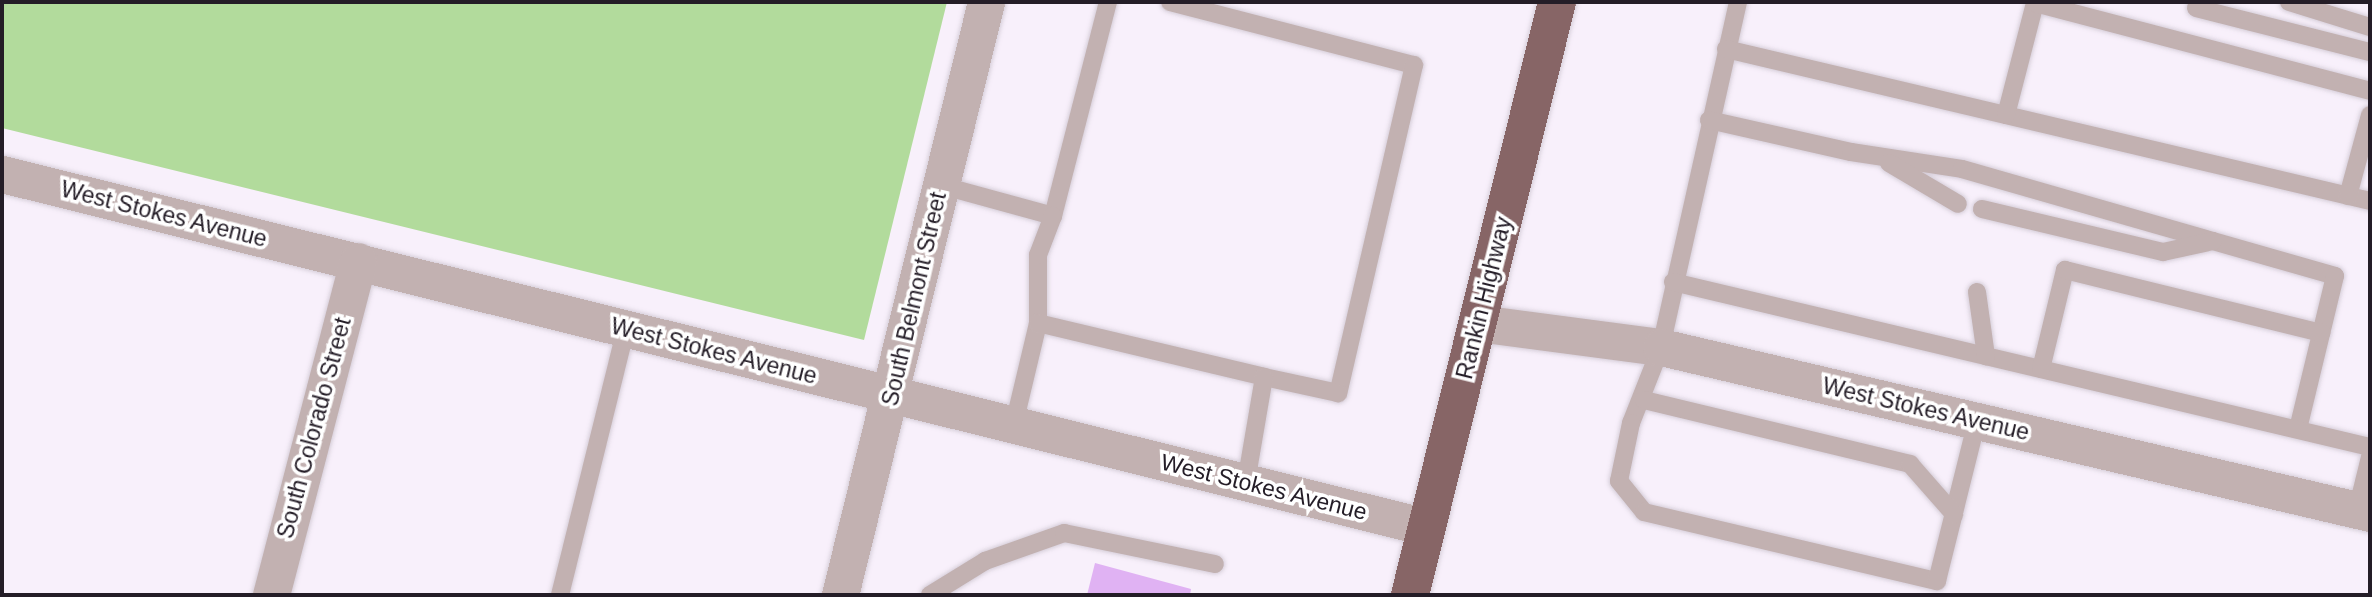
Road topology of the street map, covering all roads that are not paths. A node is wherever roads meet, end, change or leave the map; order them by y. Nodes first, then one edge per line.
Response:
1 (986, 2) edge
2 (1108, 2) edge
3 (1170, 2) edge
4 (1557, 2) edge
5 (1738, 2) edge
6 (2289, 2) edge
7 (2196, 8) dead end
8 (2370, 27) edge
9 (1726, 49) junction
10 (2370, 52) edge
11 (2370, 91) edge
12 (2006, 115) junction
13 (2370, 115) edge
14 (1709, 120) junction
15 (1879, 157) junction
16 (2, 174) edge
17 (940, 185) junction
18 (2348, 196) junction
19 (2370, 201) edge
20 (1958, 204) dead end
21 (1982, 209) dead end
22 (1053, 216) junction
23 (2213, 241) junction
24 (358, 261) junction
25 (1673, 282) junction
26 (1977, 292) dead end
27 (1038, 323) junction
28 (1478, 323) junction
29 (625, 328) junction
30 (2321, 333) junction
31 (1661, 347) junction
32 (1986, 356) junction
33 (2040, 369) junction
34 (1264, 377) junction
35 (892, 396) junction
36 (1644, 400) junction
37 (1977, 421) junction
38 (1014, 424) junction
39 (2298, 429) junction
40 (2370, 447) edge
41 (2370, 457) edge
42 (1246, 482) junction
43 (2364, 511) edge
44 (1954, 514) junction
45 (1426, 527) junction
46 (1216, 564) dead end
47 (271, 595) edge
48 (560, 595) edge
49 (840, 595) edge
50 (930, 595) edge
51 (1410, 595) edge

1 - 17 street, South Belmont Street
2 - 22 lane
3 - 34 lane
4 - 28 highway, Rankin Highway
5 - 9 lane
6 - 8 lane
7 - 10 lane
9 - 12 lane
9 - 14 lane
11 - 12 lane
12 - 18 lane
13 - 18 lane
14 - 15 lane
14 - 25 lane
15 - 20 lane
15 - 23 lane
16 - 24 street, West Stokes Avenue
17 - 22 lane
17 - 35 street, South Belmont Street
18 - 19 lane
21 - 23 lane
22 - 27 lane
23 - 30 lane
24 - 29 street, West Stokes Avenue
24 - 47 street, South Colorado Street
25 - 31 lane
25 - 32 lane
26 - 32 lane
27 - 34 lane
27 - 38 lane
28 - 31 street, West Stokes Avenue
28 - 45 highway, Rankin Highway
29 - 35 street, West Stokes Avenue
29 - 48 lane
30 - 33 lane
30 - 39 lane
31 - 36 lane
31 - 37 street, West Stokes Avenue
32 - 33 lane
33 - 39 lane
34 - 42 lane
35 - 38 street, West Stokes Avenue
35 - 49 street, South Belmont Street
36 - 44 lane
36 - 44 lane
37 - 43 street, West Stokes Avenue
37 - 44 lane
38 - 42 street, West Stokes Avenue
39 - 40 lane
41 - 43 lane
42 - 45 street, West Stokes Avenue
45 - 51 highway, Rankin Highway
46 - 50 lane

